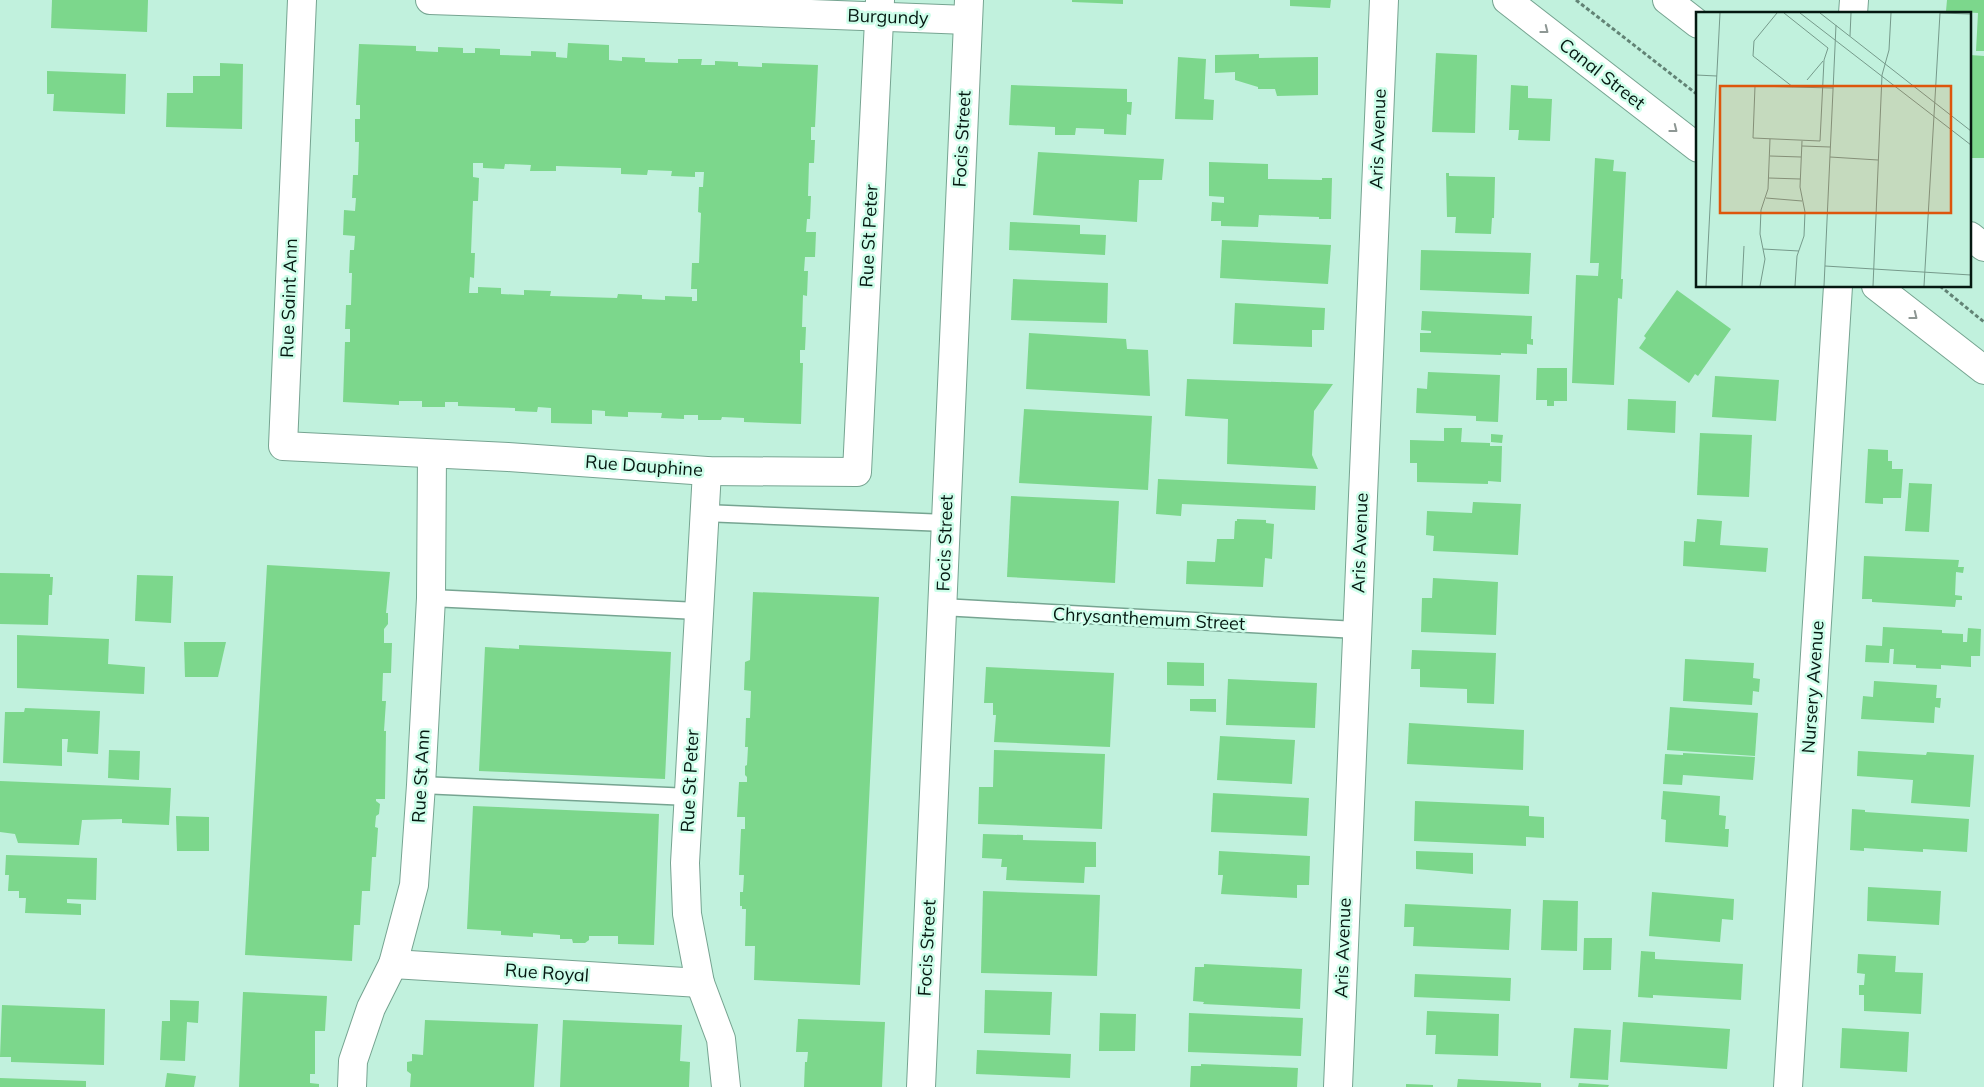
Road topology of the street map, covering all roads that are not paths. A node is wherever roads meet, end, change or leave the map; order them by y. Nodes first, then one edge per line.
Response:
1 (302, 0) edge
2 (430, 0) edge
3 (1384, 0) edge
4 (1507, 0) edge
5 (1667, 0) edge
6 (624, 3) edge
7 (880, 9) edge
8 (968, 10) edge
9 (1696, 22) edge
10 (1696, 146) edge
11 (1972, 238) edge
12 (1984, 247) edge
13 (1838, 288) edge
14 (1879, 288) edge
15 (1984, 370) edge
16 (432, 454) junction
17 (707, 470) junction
18 (857, 472) joint
19 (704, 514) junction
20 (946, 523) junction
21 (431, 598) junction
22 (942, 607) junction
23 (698, 611) junction
24 (1357, 630) junction
25 (421, 785) junction
26 (690, 797) junction
27 (393, 964) junction
28 (700, 982) junction
29 (352, 1087) edge
30 (726, 1087) edge
31 (921, 1087) edge
32 (1338, 1087) edge
33 (1788, 1087) edge

1 - 16 street, Rue Saint Ann
2 - 6 street, Burgundy
3 - 24 street, Aris Avenue
4 -> 10 street, Canal Street
5 - 9 street
6 - 7 street, Burgundy
7 - 8 street, Burgundy
7 - 18 street, Rue St Peter
8 - 20 street, Focis Street
11 - 12 street
13 - 33 street, Nursery Avenue
14 -> 15 street
16 - 17 street, Rue Dauphine
16 - 21 street, Rue St Ann
17 - 18 street, Rue Dauphine
17 - 19 street, Rue St Peter
19 - 20 lane
19 - 23 street, Rue St Peter
20 - 22 street, Focis Street
21 - 23 lane
21 - 25 street, Rue St Ann
22 - 24 lane, Chrysanthemum Street
22 - 31 street, Focis Street
23 - 26 street, Rue St Peter
24 - 32 street, Aris Avenue
25 - 26 lane
25 - 27 street, Rue St Ann
26 - 28 street, Rue St Peter
27 - 28 street, Rue Royal
27 - 29 street, Rue St Ann
28 - 30 street, Rue St Peter

